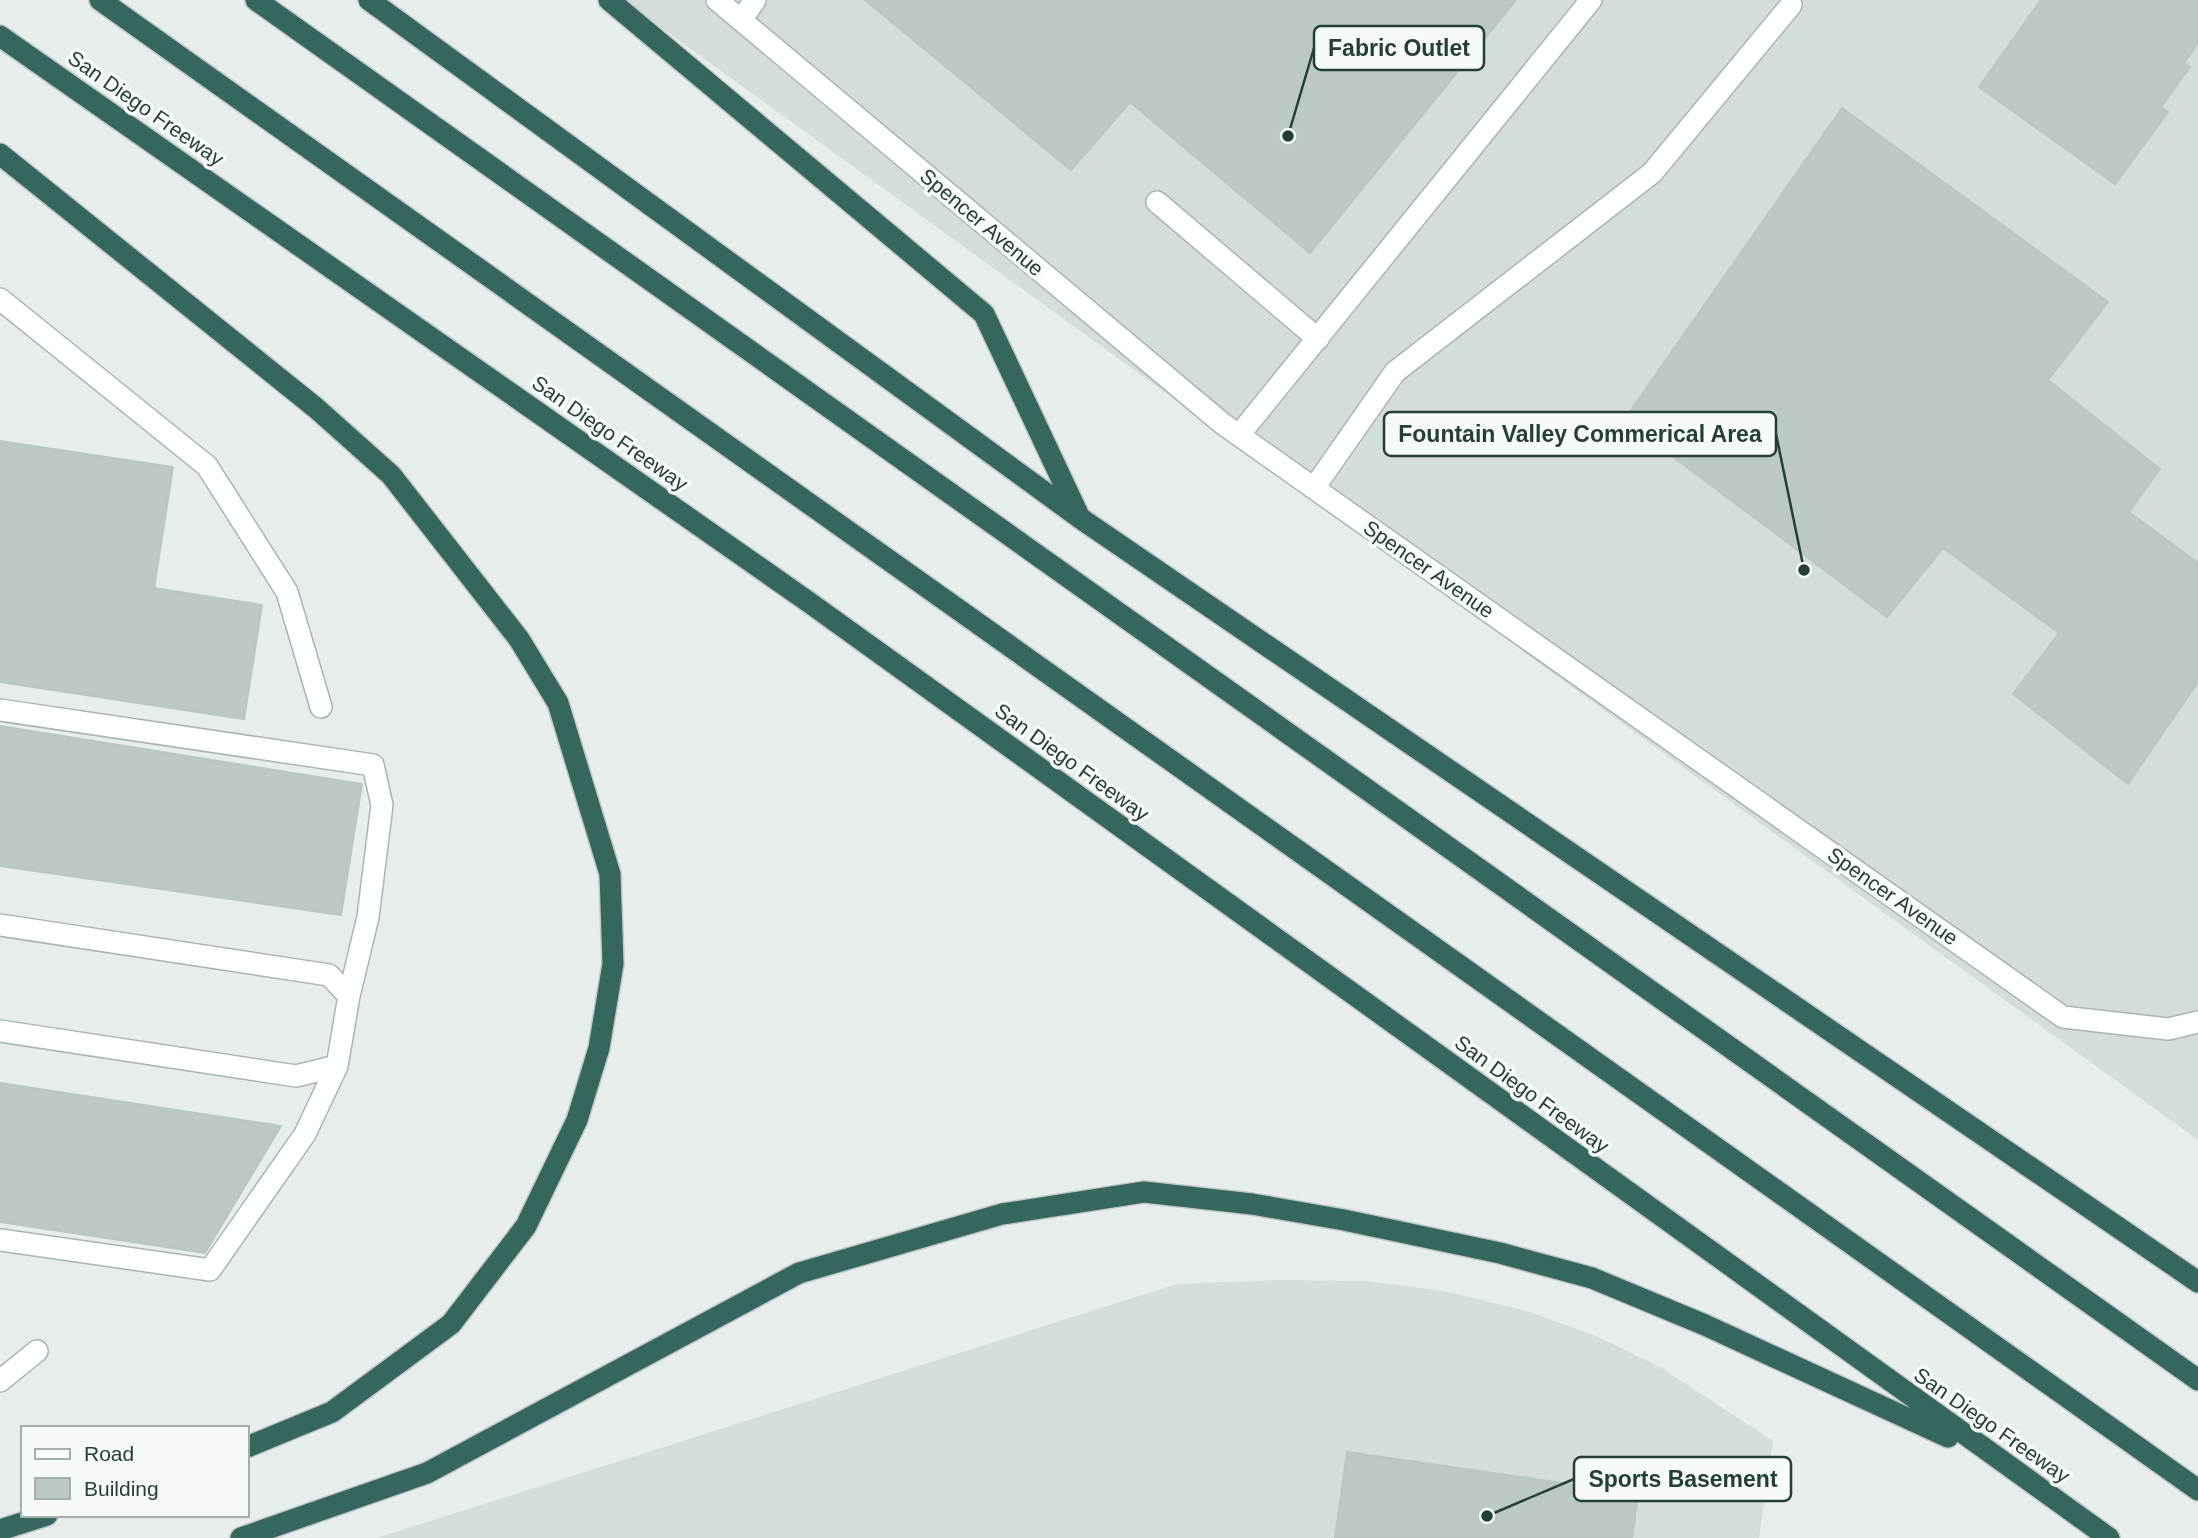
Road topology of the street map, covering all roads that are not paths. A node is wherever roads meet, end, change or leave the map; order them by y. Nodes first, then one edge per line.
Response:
1 (100, 0) edge
2 (256, 0) edge
3 (369, 0) edge
4 (609, 0) edge
5 (717, 0) edge
6 (755, 0) edge
7 (1591, 0) edge
8 (1791, 5) dead end
9 (741, 20) junction
10 (0, 36) edge
11 (0, 155) edge
12 (1157, 202) dead end
13 (0, 299) edge
14 (1318, 339) junction
15 (1239, 435) junction
16 (1314, 488) junction
17 (1080, 519) junction
18 (321, 707) dead end
19 (0, 710) edge
20 (0, 925) edge
21 (349, 996) junction
22 (2198, 1022) edge
23 (0, 1031) edge
24 (337, 1066) junction
25 (0, 1240) edge
26 (2198, 1282) edge
27 (37, 1351) dead end
28 (2198, 1380) edge
29 (0, 1381) edge
30 (248, 1447) edge
31 (1993, 1457) junction
32 (2198, 1490) edge
33 (41, 1517) edge
34 (0, 1530) edge
35 (241, 1538) edge
36 (2109, 1538) edge

1 - 32 highway
2 - 28 highway
3 - 17 highway
4 - 17 highway
5 - 9 street, Spencer Avenue
6 - 9 street
7 - 14 street
8 - 16 street
9 - 15 street, Spencer Avenue
10 - 31 highway, San Diego Freeway
11 - 30 highway
12 - 14 street
13 - 18 street
14 - 15 street
15 - 16 street, Spencer Avenue
16 - 22 street, Spencer Avenue
17 - 26 highway
19 - 21 street
20 - 21 street
21 - 24 street
23 - 24 street
24 - 25 street
27 - 29 street
31 - 35 highway
31 - 36 highway, San Diego Freeway
33 - 34 highway

